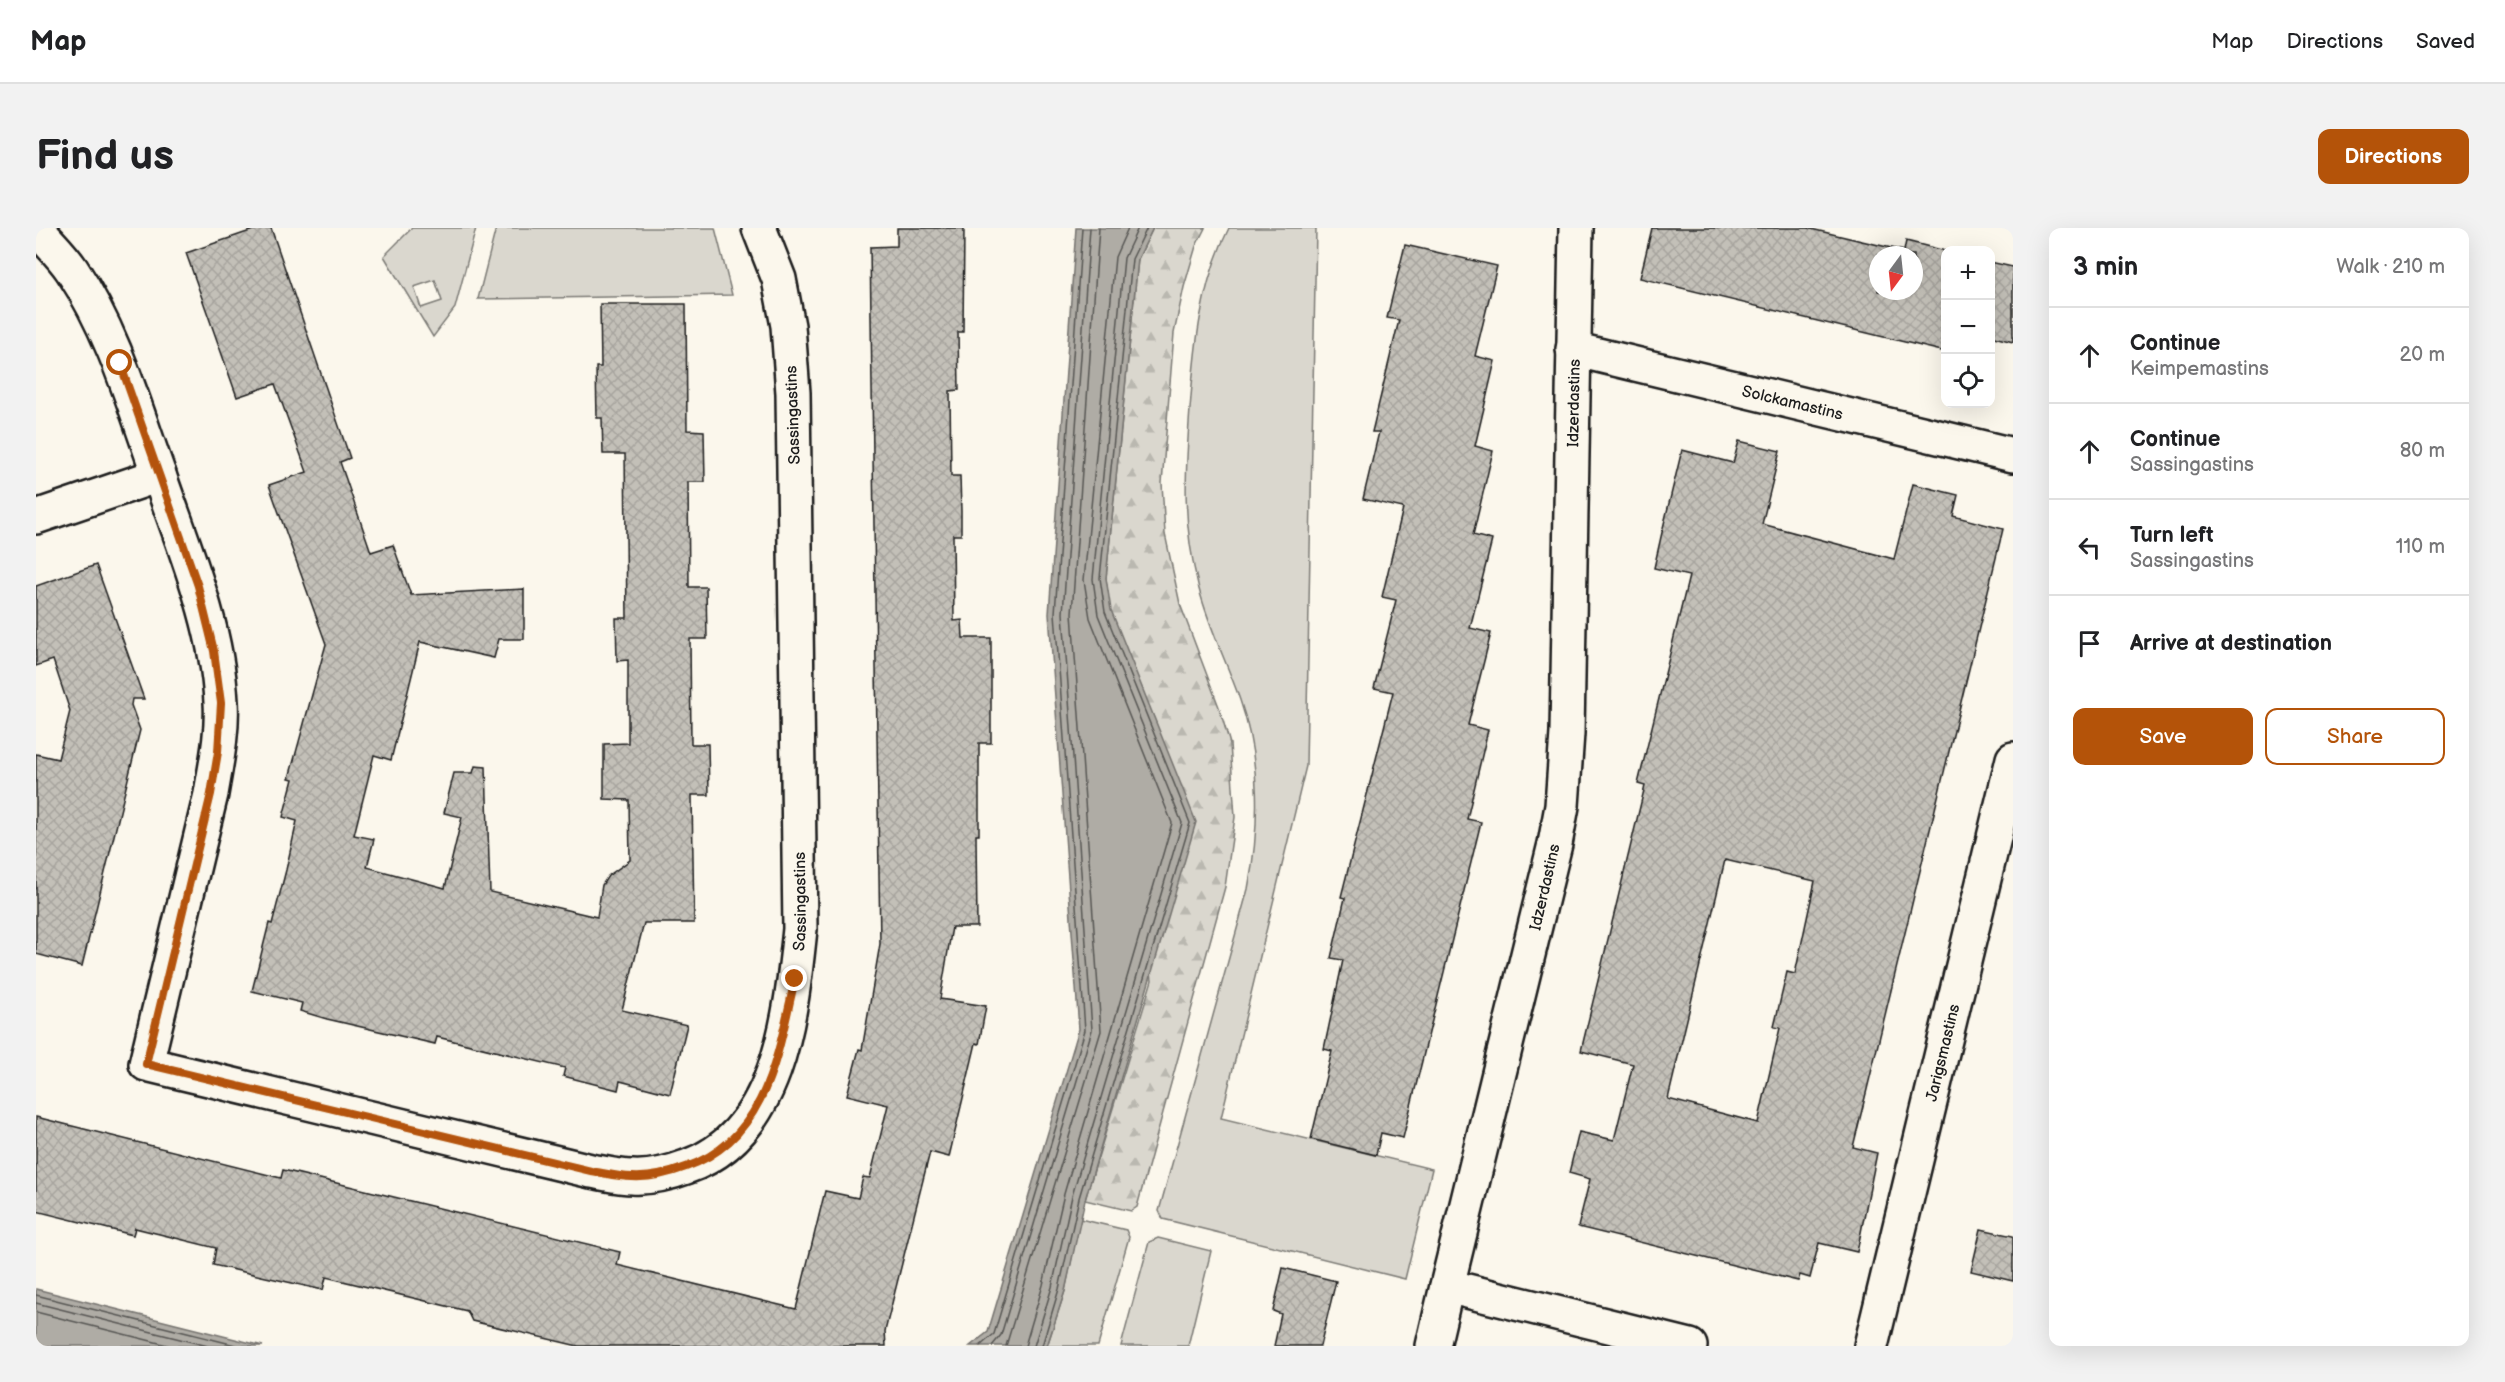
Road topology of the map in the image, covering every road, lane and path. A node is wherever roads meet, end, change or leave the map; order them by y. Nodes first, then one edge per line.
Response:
1 (36, 228) edge
2 (759, 228) edge
3 (1576, 228) edge
4 (1573, 349) junction
5 (2013, 455) edge
6 (159, 475) junction
7 (36, 517) edge
8 (2013, 759) edge
9 (1447, 1286) junction
10 (1433, 1346) edge
11 (1690, 1346) edge
12 (1871, 1346) edge

1 - 6 street
2 - 6 street, Sassingastins
3 - 4 street, Idzerdastins
4 - 5 street, Solckamastins
4 - 9 street, Idzerdastins
6 - 7 street
8 - 12 street, Jarigsmastins
9 - 10 street, Idzerdastins
9 - 11 street

